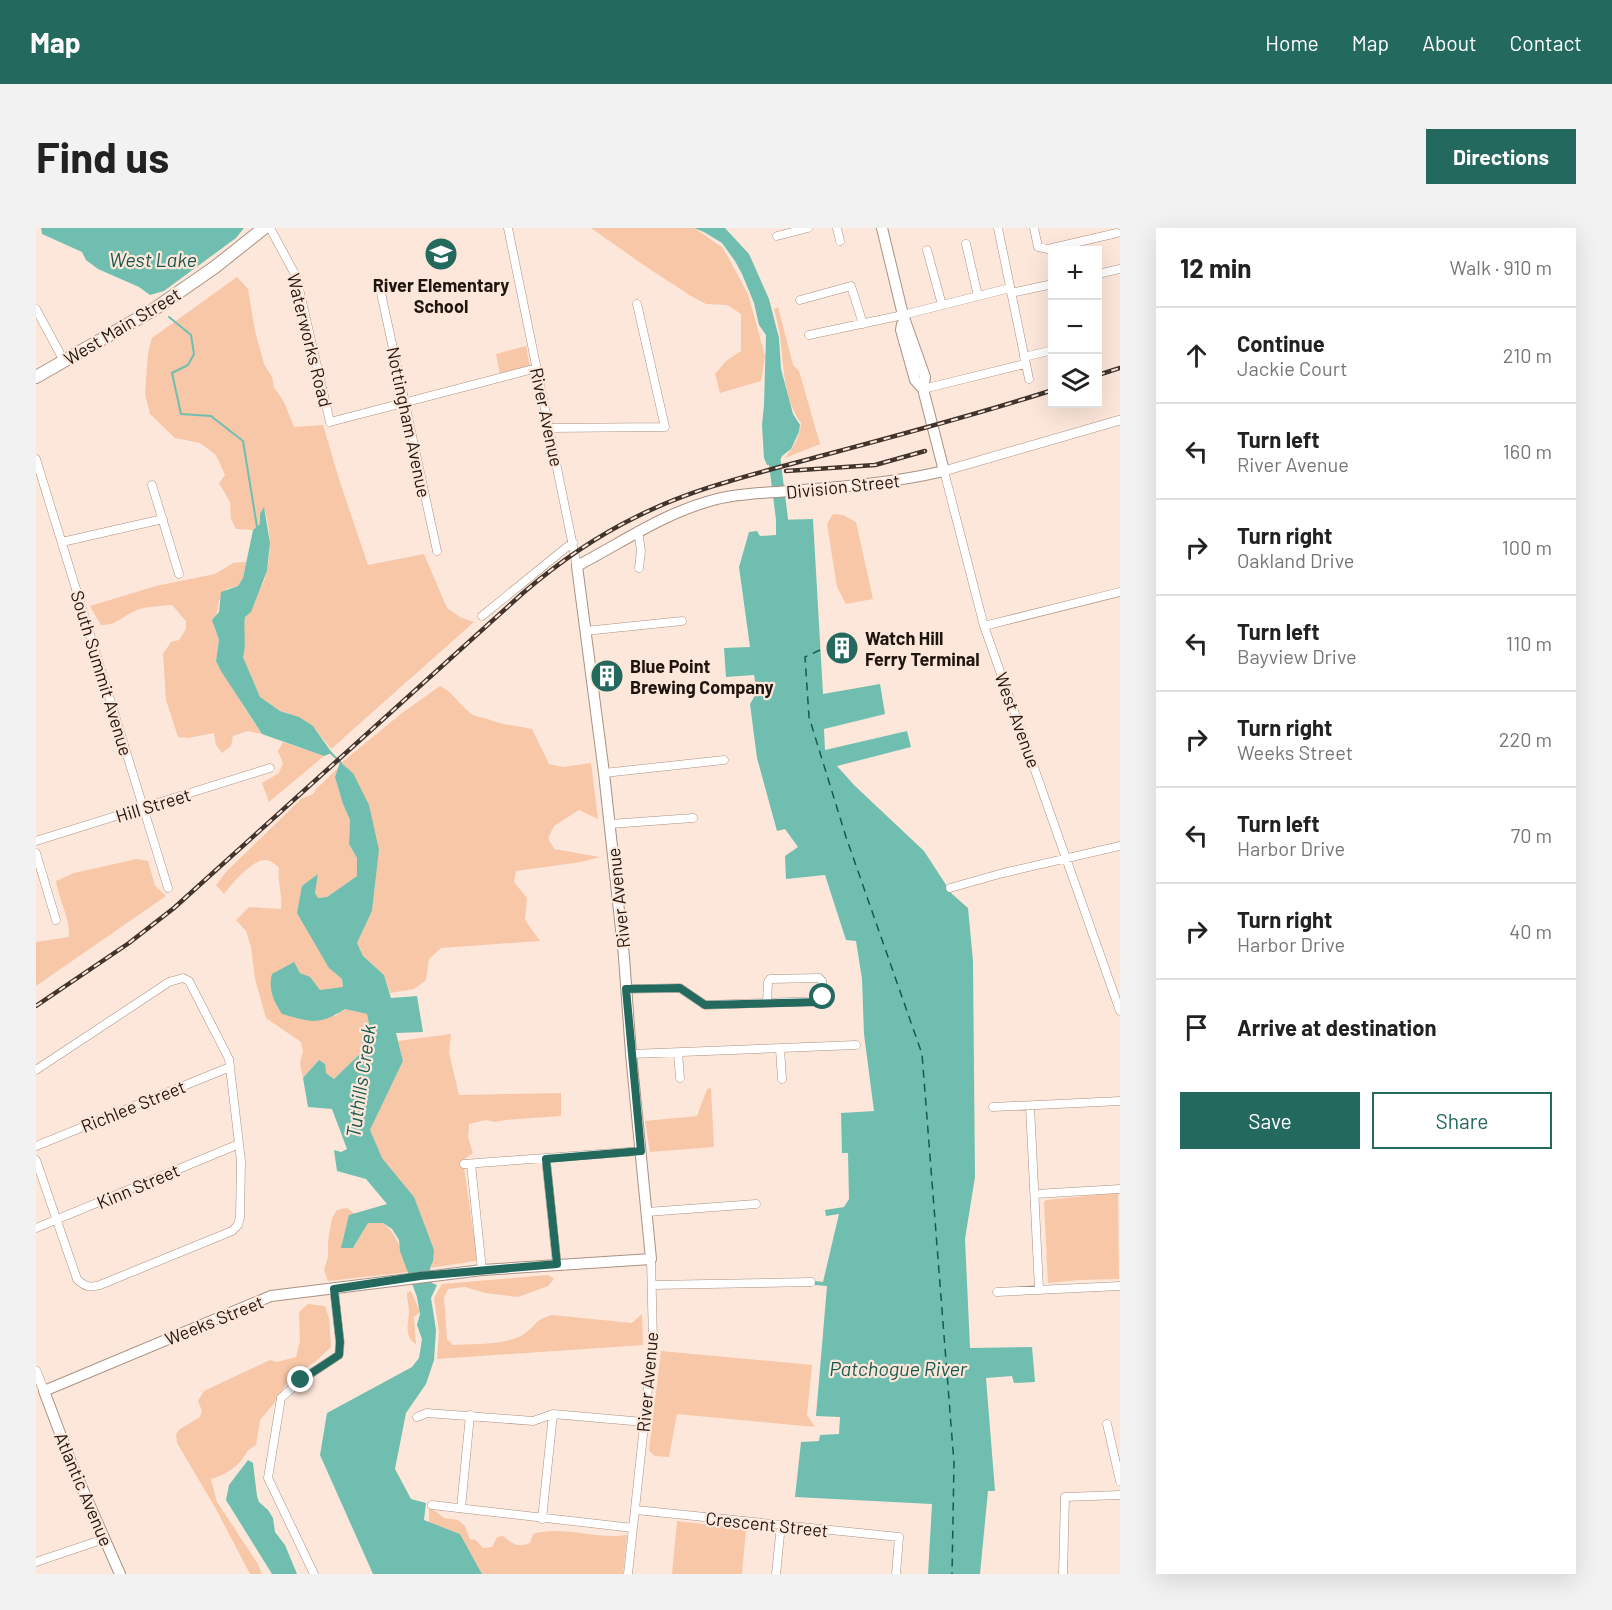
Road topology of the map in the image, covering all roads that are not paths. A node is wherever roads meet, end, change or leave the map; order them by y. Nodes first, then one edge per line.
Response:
1 (264, 228) edge
2 (270, 228) edge
3 (508, 228) edge
4 (808, 228) edge
5 (837, 228) edge
6 (882, 228) edge
7 (998, 228) edge
8 (1034, 228) edge
9 (1118, 233) edge
10 (777, 236) dead end
11 (840, 241) dead end
12 (966, 244) dead end
13 (927, 250) dead end
14 (1120, 268) edge
15 (1102, 273) edge
16 (1048, 285) edge
17 (1010, 291) junction
18 (381, 293) dead end
19 (978, 296) junction
20 (800, 300) dead end
21 (637, 304) dead end
22 (942, 305) junction
23 (36, 309) edge
24 (903, 315) junction
25 (863, 324) junction
26 (809, 335) dead end
27 (1048, 352) edge
28 (64, 361) junction
29 (1024, 361) junction
30 (537, 368) junction
31 (36, 377) edge
32 (1029, 380) dead end
33 (923, 389) junction
34 (405, 403) junction
35 (1119, 423) edge
36 (549, 428) junction
37 (36, 459) edge
38 (944, 471) junction
39 (152, 485) dead end
40 (163, 519) junction
41 (638, 531) junction
42 (62, 542) junction
43 (573, 542) junction
44 (437, 551) dead end
45 (577, 566) junction
46 (639, 568) dead end
47 (180, 574) dead end
48 (1120, 592) edge
49 (482, 616) dead end
50 (682, 621) dead end
51 (984, 626) junction
52 (585, 631) junction
53 (724, 760) dead end
54 (270, 768) dead end
55 (604, 772) junction
56 (144, 808) junction
57 (693, 818) dead end
58 (610, 824) junction
59 (36, 841) edge
60 (1120, 846) edge
61 (36, 853) edge
62 (1068, 859) junction
63 (168, 888) dead end
64 (950, 888) dead end
65 (56, 920) dead end
66 (626, 989) junction
67 (767, 1003) junction
68 (1120, 1011) edge
69 (855, 1045) dead end
70 (780, 1049) junction
71 (678, 1053) junction
72 (631, 1054) junction
73 (230, 1067) junction
74 (36, 1070) edge
75 (680, 1078) dead end
76 (782, 1079) dead end
77 (1120, 1101) edge
78 (1029, 1106) junction
79 (993, 1107) dead end
80 (239, 1144) junction
81 (36, 1146) edge
82 (641, 1151) junction
83 (546, 1159) junction
84 (36, 1160) edge
85 (1120, 1189) edge
86 (1035, 1194) junction
87 (756, 1204) dead end
88 (648, 1212) junction
89 (57, 1220) junction
90 (36, 1228) edge
91 (651, 1259) junction
92 (557, 1264) junction
93 (482, 1270) junction
94 (810, 1282) dead end
95 (652, 1285) junction
96 (1120, 1286) edge
97 (334, 1289) junction
98 (1039, 1289) junction
99 (997, 1292) dead end
100 (36, 1371) edge
101 (40, 1393) edge
102 (553, 1414) junction
103 (470, 1415) junction
104 (417, 1418) dead end
105 (644, 1422) junction
106 (1107, 1424) dead end
107 (1120, 1481) edge
108 (1120, 1495) edge
109 (432, 1505) dead end
110 (461, 1508) junction
111 (636, 1510) junction
112 (542, 1519) junction
113 (781, 1525) junction
114 (633, 1528) junction
115 (104, 1539) junction
116 (36, 1562) edge
117 (120, 1574) edge
118 (314, 1574) edge
119 (628, 1574) edge
120 (776, 1574) edge
121 (896, 1574) edge
122 (1063, 1574) edge

1 - 28 main road, West Main Street
2 - 34 street, Waterworks Road
3 - 30 street, River Avenue
4 - 10 street
5 - 11 street
6 - 24 main road, West Avenue
7 - 17 street
8 - 9 street
12 - 19 street
13 - 22 street
14 - 15 street
16 - 17 street
17 - 19 street
17 - 29 street
18 - 34 street, Nottingham Avenue
19 - 22 street
20 - 25 street
21 - 36 street
22 - 24 street
23 - 28 street
24 - 25 street
24 - 33 main road, West Avenue
25 - 26 street
27 - 29 street
28 - 31 main road, West Main Street
29 - 32 street
29 - 33 street
30 - 34 street
30 - 36 street, River Avenue
33 - 38 main road, West Avenue
34 - 44 street, Nottingham Avenue
35 - 38 street, Division Street
36 - 43 street, River Avenue
37 - 42 street, South Summit Avenue
38 - 41 main road, Division Street
38 - 51 street, West Avenue
39 - 40 street
40 - 42 street
40 - 47 street
41 - 45 main road, Division Street
41 - 46 street
42 - 56 street, South Summit Avenue
43 - 45 street, River Avenue
43 - 49 street
45 - 52 main road, River Avenue
48 - 51 street
50 - 52 street
51 - 62 street, West Avenue
52 - 55 main road, River Avenue
53 - 55 street
54 - 56 street, Hill Street
55 - 58 main road, River Avenue
56 - 59 street, Hill Street
56 - 63 street, South Summit Avenue
57 - 58 street
58 - 66 main road, River Avenue
60 - 62 street
61 - 65 street
62 - 64 street
62 - 68 street, West Avenue
66 - 67 street
66 - 72 main road, River Avenue
67 - 67 street
69 - 70 street
70 - 71 street
70 - 76 street
71 - 72 street
71 - 75 street
72 - 82 main road, River Avenue
73 - 74 street
73 - 80 street
73 - 81 street, Richlee Street
77 - 78 street
78 - 79 street
78 - 86 street
80 - 89 street, Kinn Street
80 - 89 street
82 - 83 street
82 - 88 main road, River Avenue
83 - 92 street
83 - 93 street
84 - 89 street
85 - 86 street
86 - 98 street
87 - 88 street
88 - 91 main road, River Avenue
89 - 90 street, Kinn Street
91 - 92 main road, Weeks Street
91 - 95 street, River Avenue
92 - 93 main road, Weeks Street
93 - 97 main road, Weeks Street
94 - 95 street
95 - 105 street, River Avenue
96 - 98 street
97 - 101 main road, Weeks Street
97 - 118 street
98 - 99 street
100 - 101 street, Atlantic Avenue
101 - 115 main road, Atlantic Avenue
102 - 103 street
102 - 105 street
102 - 112 street
103 - 104 street
103 - 110 street
105 - 111 street, River Avenue
106 - 107 street
108 - 122 street
109 - 110 street
110 - 112 street
111 - 113 street, Crescent Street
111 - 114 street, River Avenue
112 - 114 street
113 - 120 street
113 - 121 street, Crescent Street
114 - 119 street, River Avenue
115 - 116 street
115 - 117 main road, Atlantic Avenue

